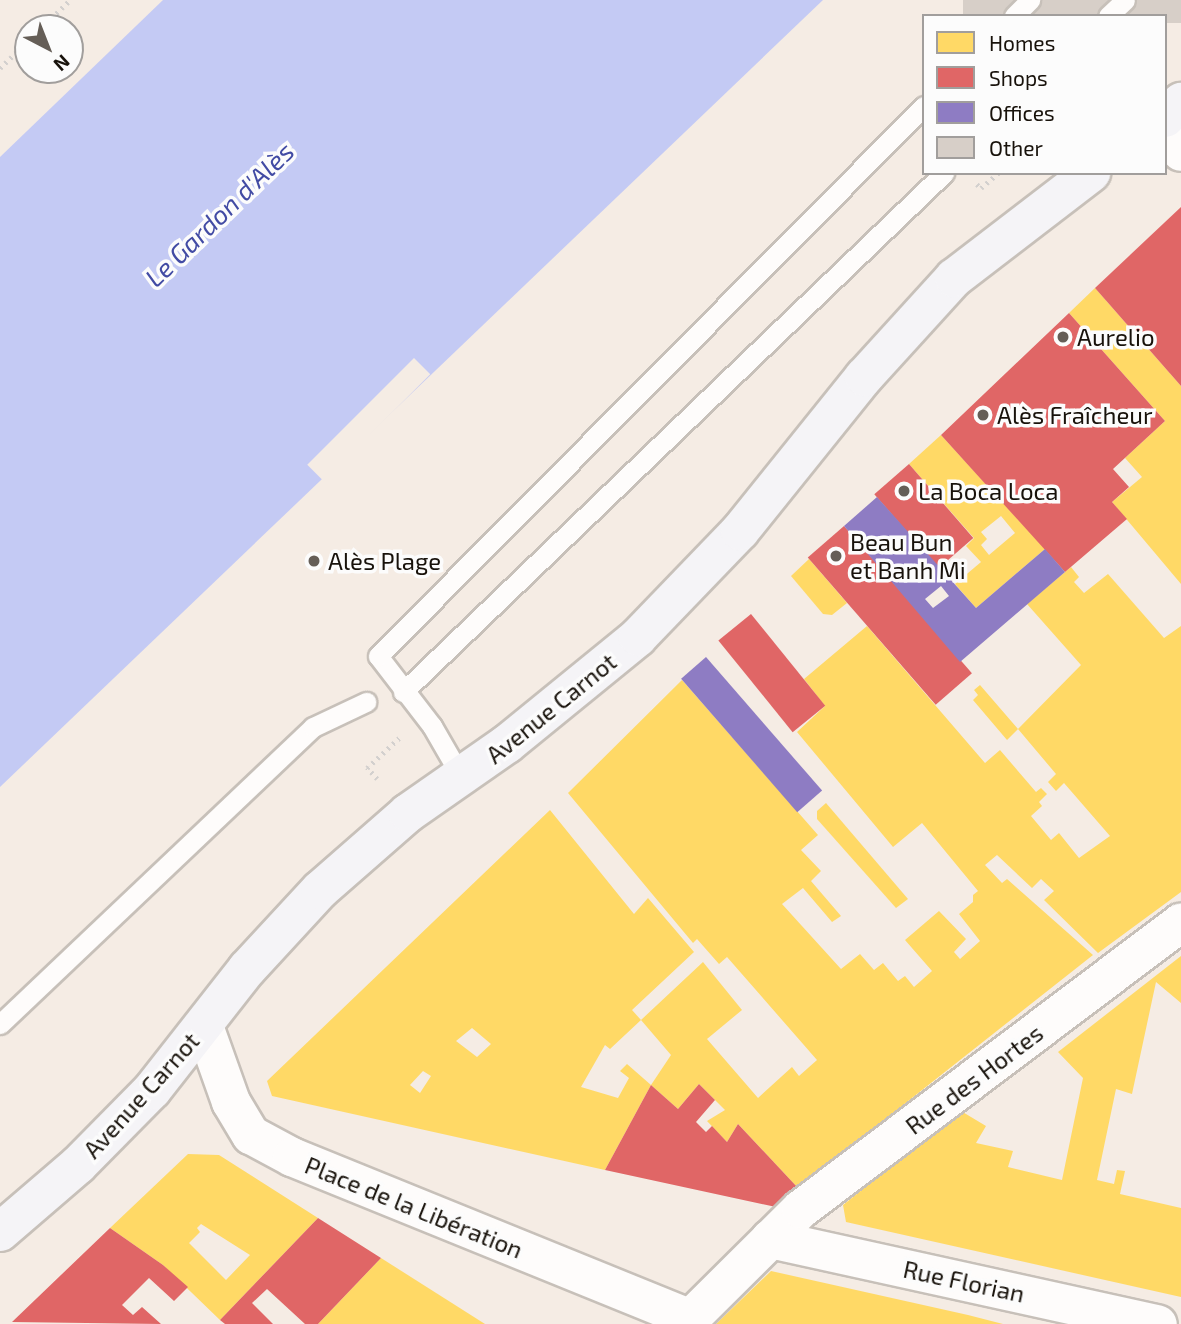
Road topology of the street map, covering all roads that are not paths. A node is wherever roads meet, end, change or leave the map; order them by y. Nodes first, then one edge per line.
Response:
1 (1030, 0) edge
2 (1125, 0) edge
3 (1016, 14) edge
4 (1110, 14) edge
5 (1181, 102) edge
6 (922, 108) edge
7 (1167, 119) edge
8 (1167, 136) edge
9 (1181, 152) edge
10 (942, 175) edge
11 (1088, 175) edge
12 (403, 692) junction
13 (366, 702) dead end
14 (462, 778) junction
15 (1181, 923) edge
16 (0, 1024) edge
17 (204, 1026) junction
18 (0, 1231) edge
19 (770, 1239) junction
20 (687, 1321) edge
21 (1158, 1324) edge

1 - 3 lane
2 - 4 lane
5 - 7 main road
6 - 12 lane
8 - 9 street
10 - 12 lane
11 - 14 main road, Avenue Carnot
12 - 14 lane
13 - 16 lane
14 - 17 main road, Avenue Carnot
15 - 19 street, Rue des Hortes
17 - 18 main road, Avenue Carnot
17 - 20 street, Place de la Libération
19 - 20 street, Rue des Hortes
19 - 21 street, Rue Florian

